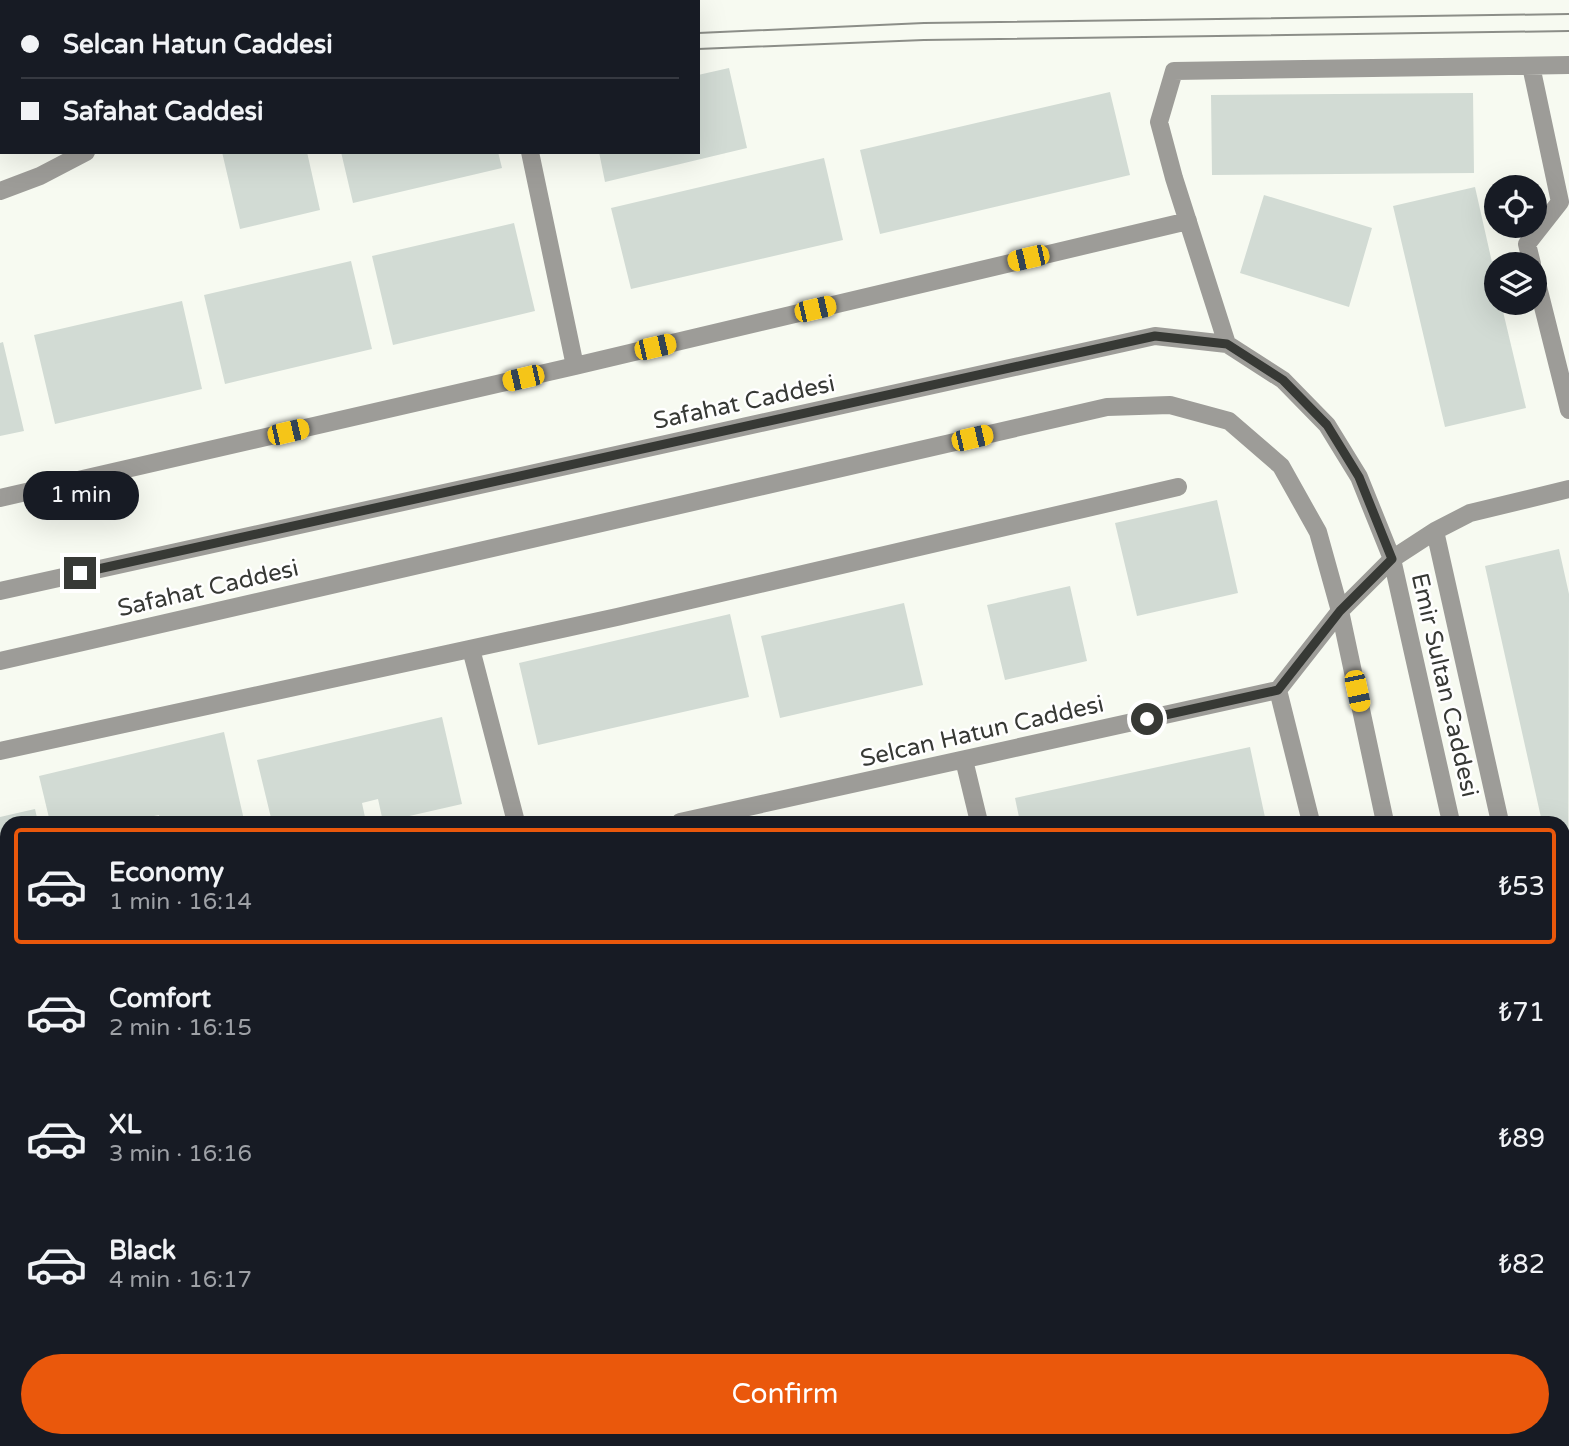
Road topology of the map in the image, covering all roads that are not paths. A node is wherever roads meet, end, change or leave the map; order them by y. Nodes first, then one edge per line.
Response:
1 (1569, 65) edge
2 (1531, 66) junction
3 (82, 154) edge
4 (530, 154) edge
5 (0, 191) edge
6 (1188, 220) junction
7 (1529, 252) edge
8 (1545, 315) edge
9 (1227, 344) junction
10 (575, 366) junction
11 (1569, 410) edge
12 (1178, 487) dead end
13 (1569, 489) edge
14 (0, 498) edge
15 (1435, 531) junction
16 (1392, 559) junction
17 (0, 591) edge
18 (1340, 611) junction
19 (471, 649) junction
20 (0, 661) edge
21 (1278, 690) junction
22 (0, 751) edge
23 (964, 760) junction
24 (514, 816) edge
25 (707, 816) edge
26 (978, 816) edge
27 (1310, 816) edge
28 (1384, 816) edge
29 (1450, 816) edge
30 (1499, 816) edge

1 - 2 street
2 - 6 street
2 - 7 street
3 - 5 street
4 - 10 street
6 - 9 street
6 - 10 street
8 - 11 street
9 - 16 street, Safahat Caddesi
9 - 17 street, Safahat Caddesi
10 - 14 street
12 - 19 street
13 - 15 street
15 - 16 street
15 - 30 street
16 - 18 street
16 - 29 street, Emir Sultan Caddesi
18 - 20 street, Safahat Caddesi
18 - 21 street
18 - 28 street
19 - 22 street
19 - 24 street
21 - 23 street, Selcan Hatun Caddesi
21 - 27 street
23 - 25 street, Selcan Hatun Caddesi
23 - 26 street

